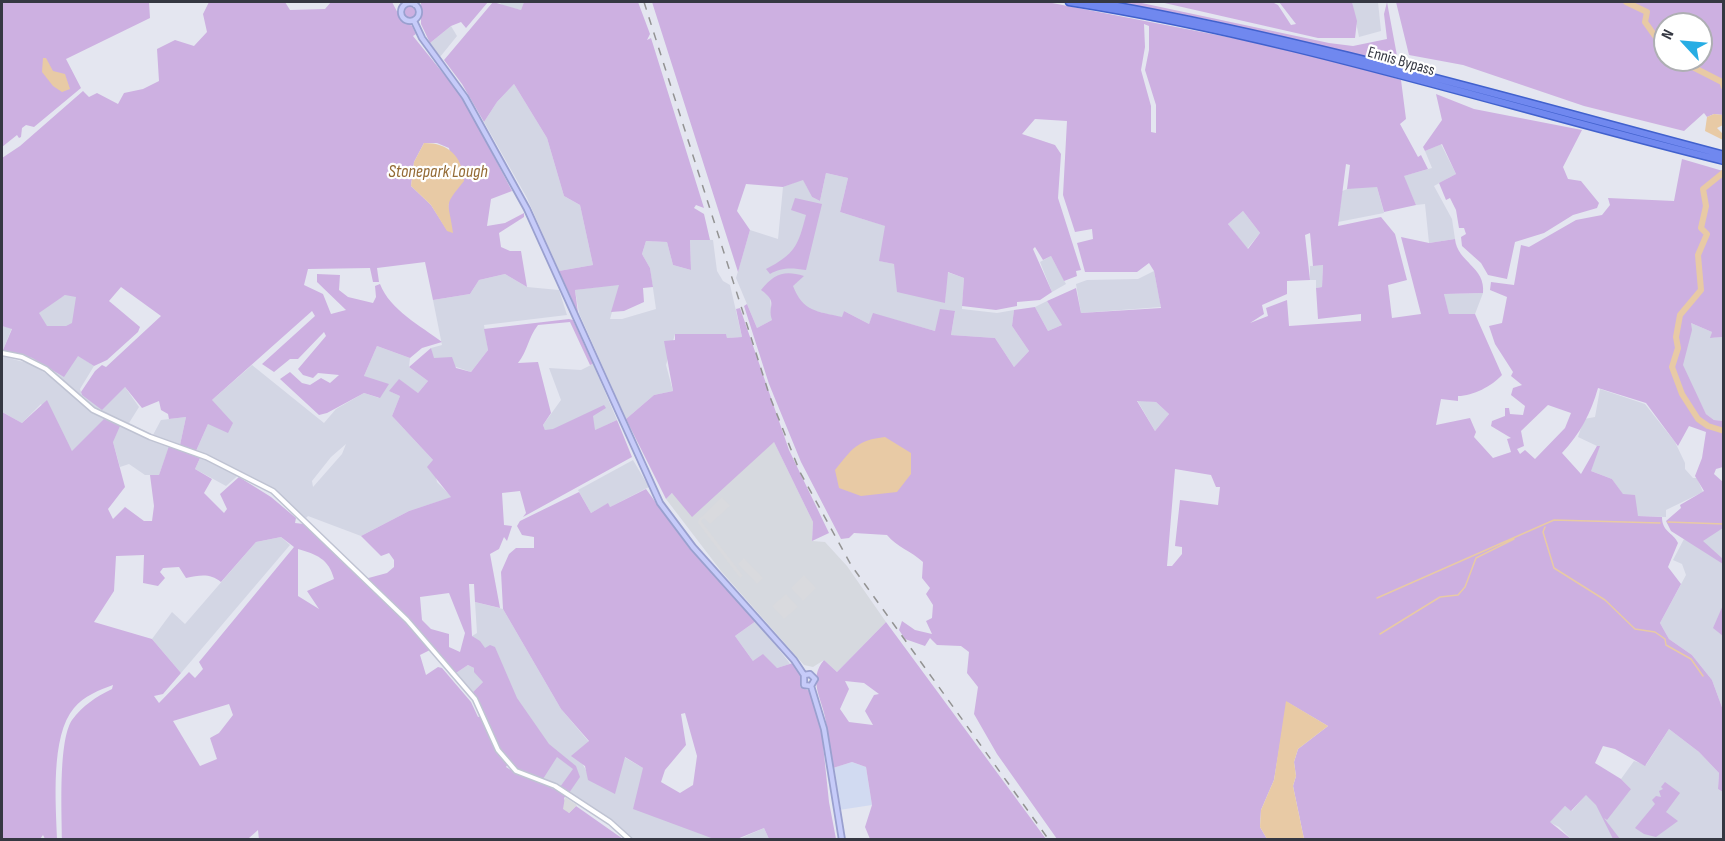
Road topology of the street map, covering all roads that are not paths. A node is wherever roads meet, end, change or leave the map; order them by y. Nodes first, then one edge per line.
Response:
1 (397, 2) edge
2 (1069, 2) edge
3 (1095, 2) edge
4 (415, 3) edge
5 (404, 6) junction
6 (414, 21) junction
7 (1394, 71) junction
8 (1411, 76) junction
9 (1724, 155) edge
10 (1724, 161) edge
11 (2, 353) edge
12 (804, 675) junction
13 (811, 686) junction
14 (630, 840) edge
15 (842, 840) edge

1 - 5 main road
2 - 7 highway, Ennis Bypass
3 - 7 highway, Ennis Bypass
4 - 5 main road
4 - 6 main road
5 - 6 main road
6 - 12 main road
7 - 8 highway, Ennis Bypass
8 - 9 highway, Ennis Bypass
8 - 10 highway, Ennis Bypass
11 - 14 street
12 - 13 main road
12 - 13 main road
13 - 15 main road

